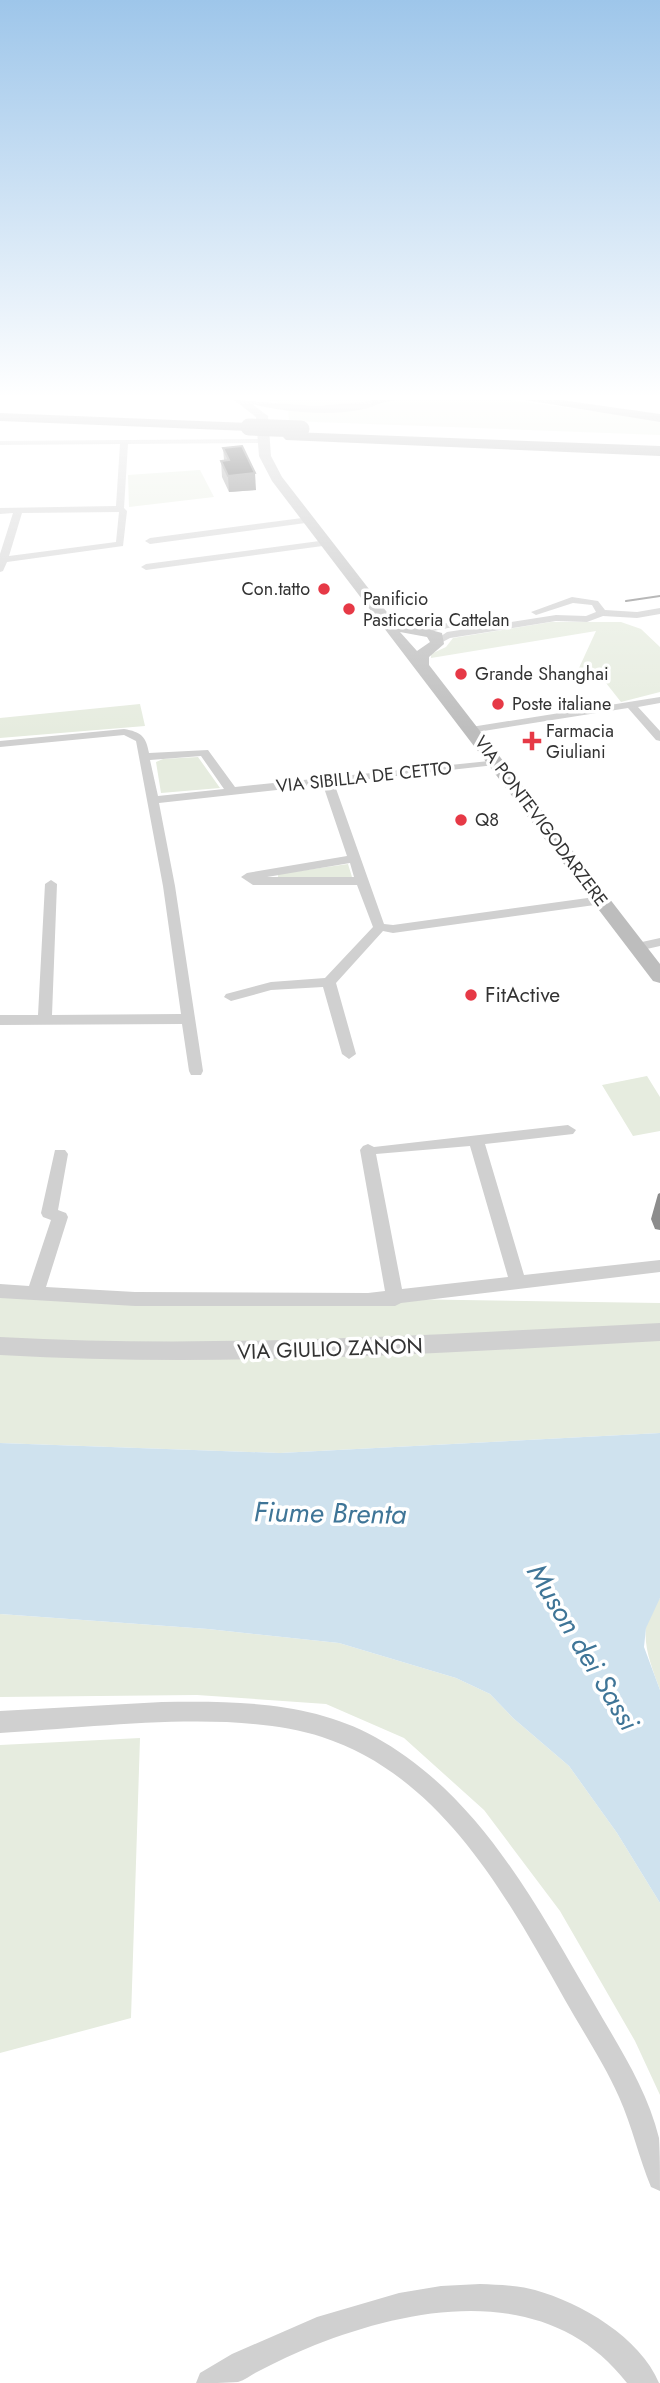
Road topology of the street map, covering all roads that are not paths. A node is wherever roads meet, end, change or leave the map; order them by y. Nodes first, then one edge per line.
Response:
1 (18, 511) edge
2 (123, 511) edge
3 (303, 511) edge
4 (310, 520) junction
5 (149, 541) dead end
6 (327, 543) junction
7 (1, 565) edge
8 (146, 567) dead end
9 (559, 606) junction
10 (660, 611) edge
11 (602, 613) junction
12 (574, 619) junction
13 (388, 623) junction
14 (416, 631) junction
15 (404, 643) junction
16 (434, 644) junction
17 (422, 666) junction
18 (660, 700) edge
19 (631, 705) junction
20 (471, 730) junction
21 (660, 738) edge
22 (0, 744) edge
23 (144, 757) junction
24 (495, 762) junction
25 (328, 782) junction
26 (232, 792) junction
27 (152, 800) junction
28 (356, 858) junction
29 (363, 880) junction
30 (51, 884) dead end
31 (602, 900) junction
32 (380, 927) junction
33 (660, 942) edge
34 (638, 947) junction
35 (660, 976) edge
36 (329, 982) junction
37 (231, 997) dead end
38 (188, 1019) junction
39 (0, 1020) edge
40 (44, 1021) junction
41 (349, 1054) dead end
42 (196, 1071) dead end
43 (568, 1130) dead end
44 (476, 1140) junction
45 (60, 1154) dead end
46 (660, 1266) edge
47 (518, 1283) junction
48 (0, 1291) edge
49 (35, 1294) junction
50 (395, 1299) junction
51 (660, 1332) edge
52 (0, 1346) edge
53 (0, 1722) edge
54 (660, 2178) edge
55 (209, 2383) edge
56 (645, 2383) edge

1 - 7 street
2 - 7 street
3 - 4 main road, VIA PONTEVIGODARZERE
4 - 5 street
4 - 6 main road, VIA PONTEVIGODARZERE
6 - 8 street
6 - 13 main road, VIA PONTEVIGODARZERE
9 - 11 street
9 - 12 street
9 - 14 street
10 - 11 street
11 - 12 street
12 - 16 street
13 - 14 main road
13 - 15 main road, VIA PONTEVIGODARZERE
14 - 15 main road
14 - 16 main road
15 - 16 main road
15 - 17 main road, VIA PONTEVIGODARZERE
16 - 17 main road
17 - 20 main road, VIA PONTEVIGODARZERE
18 - 19 street
19 - 20 street
19 - 21 street
20 - 24 main road, VIA PONTEVIGODARZERE
22 - 23 street
23 - 26 street
23 - 27 street
24 - 25 street, VIA SIBILLA DE CETTO
24 - 31 main road, VIA PONTEVIGODARZERE
25 - 26 street, VIA SIBILLA DE CETTO
25 - 28 street
26 - 27 street, VIA SIBILLA DE CETTO
27 - 38 street
28 - 29 street
28 - 29 street
29 - 32 street
30 - 40 street
31 - 32 street
31 - 34 main road, VIA PONTEVIGODARZERE
32 - 36 street
33 - 34 street
34 - 35 main road, VIA PONTEVIGODARZERE
36 - 37 street
36 - 41 street
38 - 40 street
38 - 42 street
39 - 40 street
43 - 44 street
44 - 47 street
44 - 50 street
45 - 49 street
46 - 47 street
47 - 50 street
48 - 49 street
49 - 50 street
51 - 52 street, VIA GIULIO ZANON
53 - 54 street
55 - 56 street

